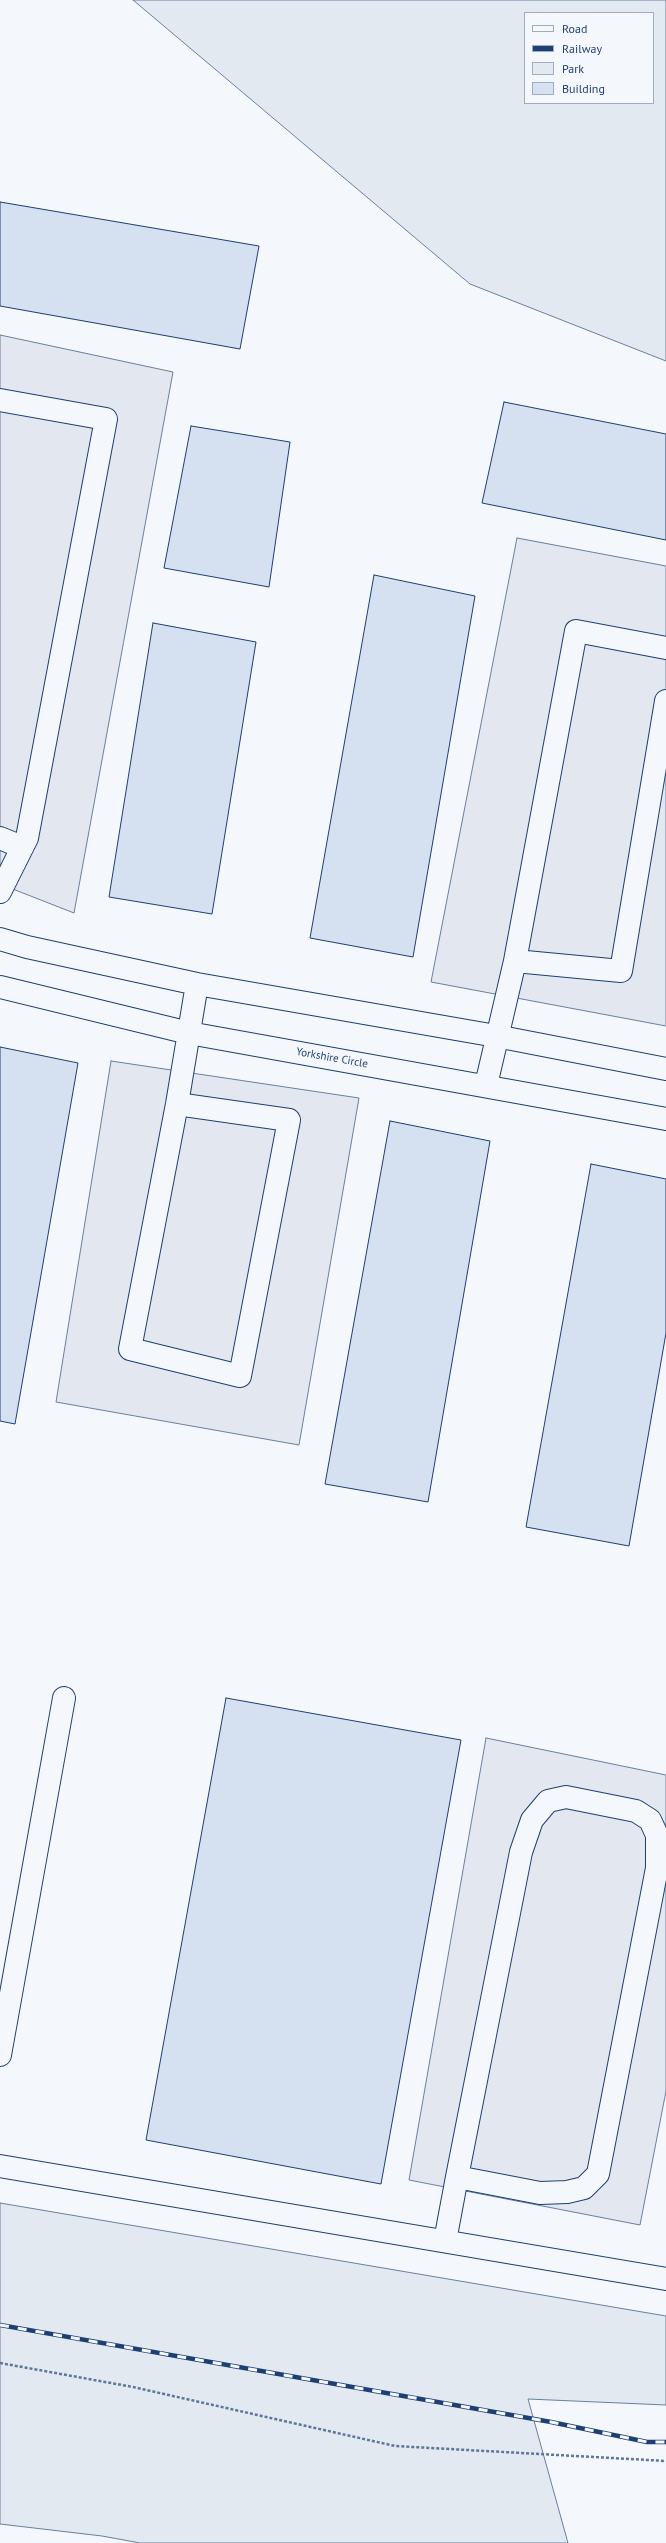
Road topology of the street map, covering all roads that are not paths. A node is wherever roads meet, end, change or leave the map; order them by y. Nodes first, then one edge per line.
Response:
1 (0, 400) edge
2 (666, 648) edge
3 (666, 701) edge
4 (0, 838) edge
5 (22, 847) junction
6 (0, 892) edge
7 (0, 939) edge
8 (515, 961) junction
9 (197, 984) junction
10 (0, 987) edge
11 (189, 1033) junction
12 (496, 1036) junction
13 (666, 1069) edge
14 (486, 1085) junction
15 (177, 1104) junction
16 (666, 1119) edge
17 (64, 1698) dead end
18 (0, 2055) edge
19 (0, 2166) edge
20 (457, 2177) junction
21 (445, 2242) junction
22 (666, 2279) edge

1 - 5 street
2 - 8 street
3 - 8 street
4 - 5 street
5 - 6 street
7 - 9 street
8 - 12 street
9 - 11 street
9 - 12 street
10 - 11 street, Yorkshire Circle
11 - 14 street, Yorkshire Circle
11 - 15 street
12 - 13 street
12 - 14 street
14 - 16 street, Yorkshire Circle
15 - 15 street
17 - 18 street
19 - 21 street
20 - 20 street
20 - 21 street
21 - 22 street

